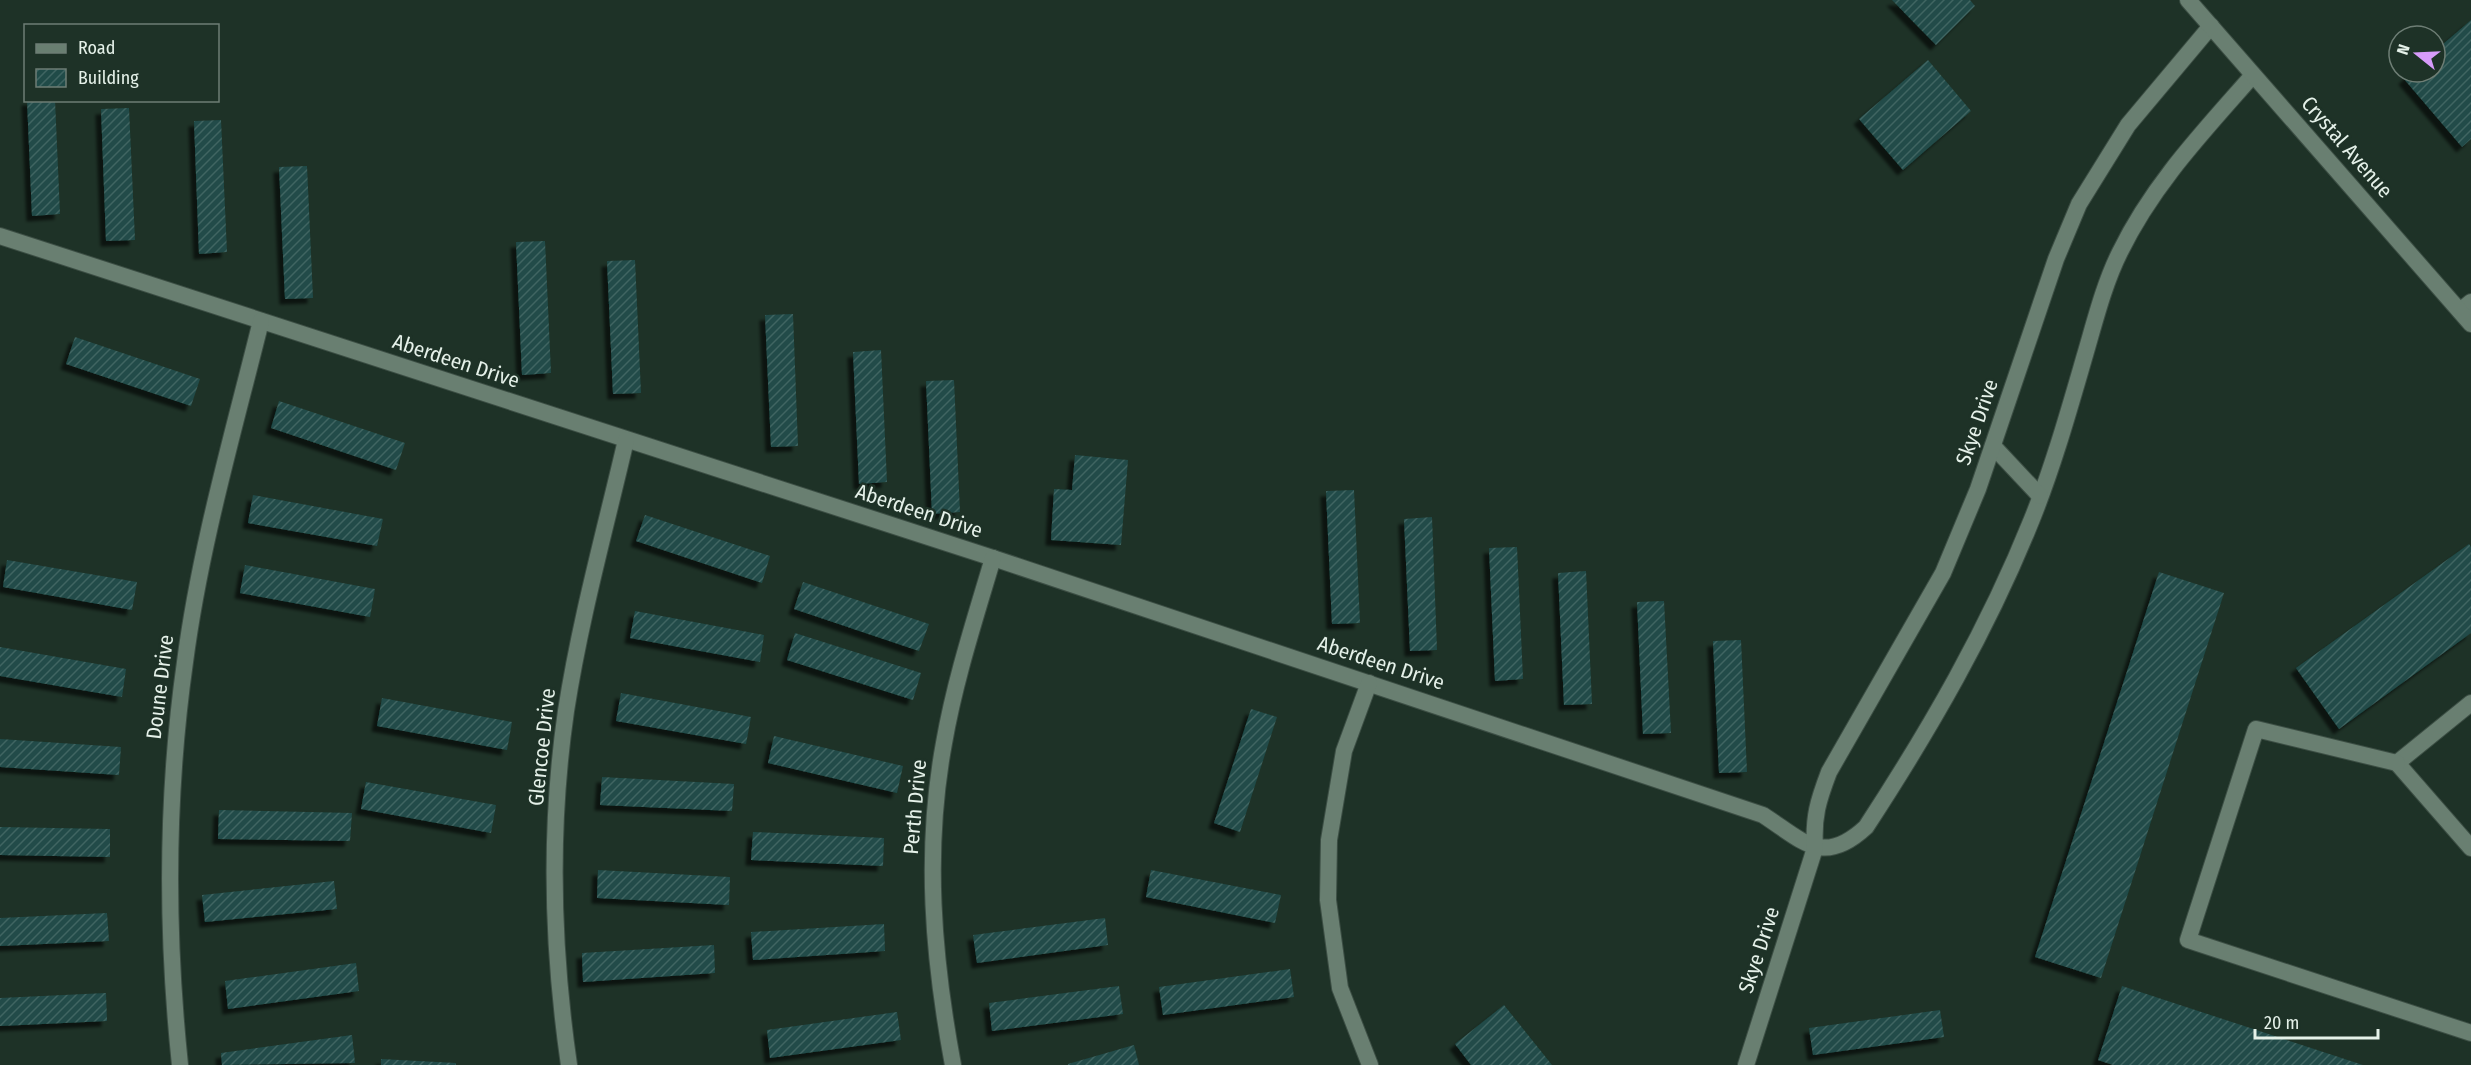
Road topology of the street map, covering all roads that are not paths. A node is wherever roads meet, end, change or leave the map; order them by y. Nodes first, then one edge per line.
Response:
1 (2188, 0) edge
2 (2211, 26) junction
3 (2253, 75) junction
4 (0, 236) edge
5 (2467, 312) edge
6 (261, 321) junction
7 (626, 440) junction
8 (1993, 446) junction
9 (2040, 496) junction
10 (993, 558) junction
11 (1369, 683) junction
12 (2471, 703) edge
13 (2397, 763) junction
14 (1815, 848) junction
15 (2471, 848) edge
16 (2471, 1033) edge
17 (180, 1065) edge
18 (569, 1065) edge
19 (953, 1065) edge
20 (1370, 1065) edge
21 (1746, 1065) edge

1 - 2 street, Crystal Avenue
2 - 3 street, Crystal Avenue
2 - 8 street, Skye Drive
3 - 5 street, Crystal Avenue
3 - 9 street
4 - 6 street, Aberdeen Drive
6 - 7 street, Aberdeen Drive
6 - 17 street, Doune Drive
7 - 10 street, Aberdeen Drive
7 - 18 street, Glencoe Drive
8 - 9 street
8 - 14 street, Skye Drive
9 - 14 street
10 - 11 street, Aberdeen Drive
10 - 19 street, Perth Drive
11 - 14 street, Aberdeen Drive
11 - 20 street
12 - 13 street
13 - 15 street
13 - 16 street
14 - 21 street, Skye Drive

